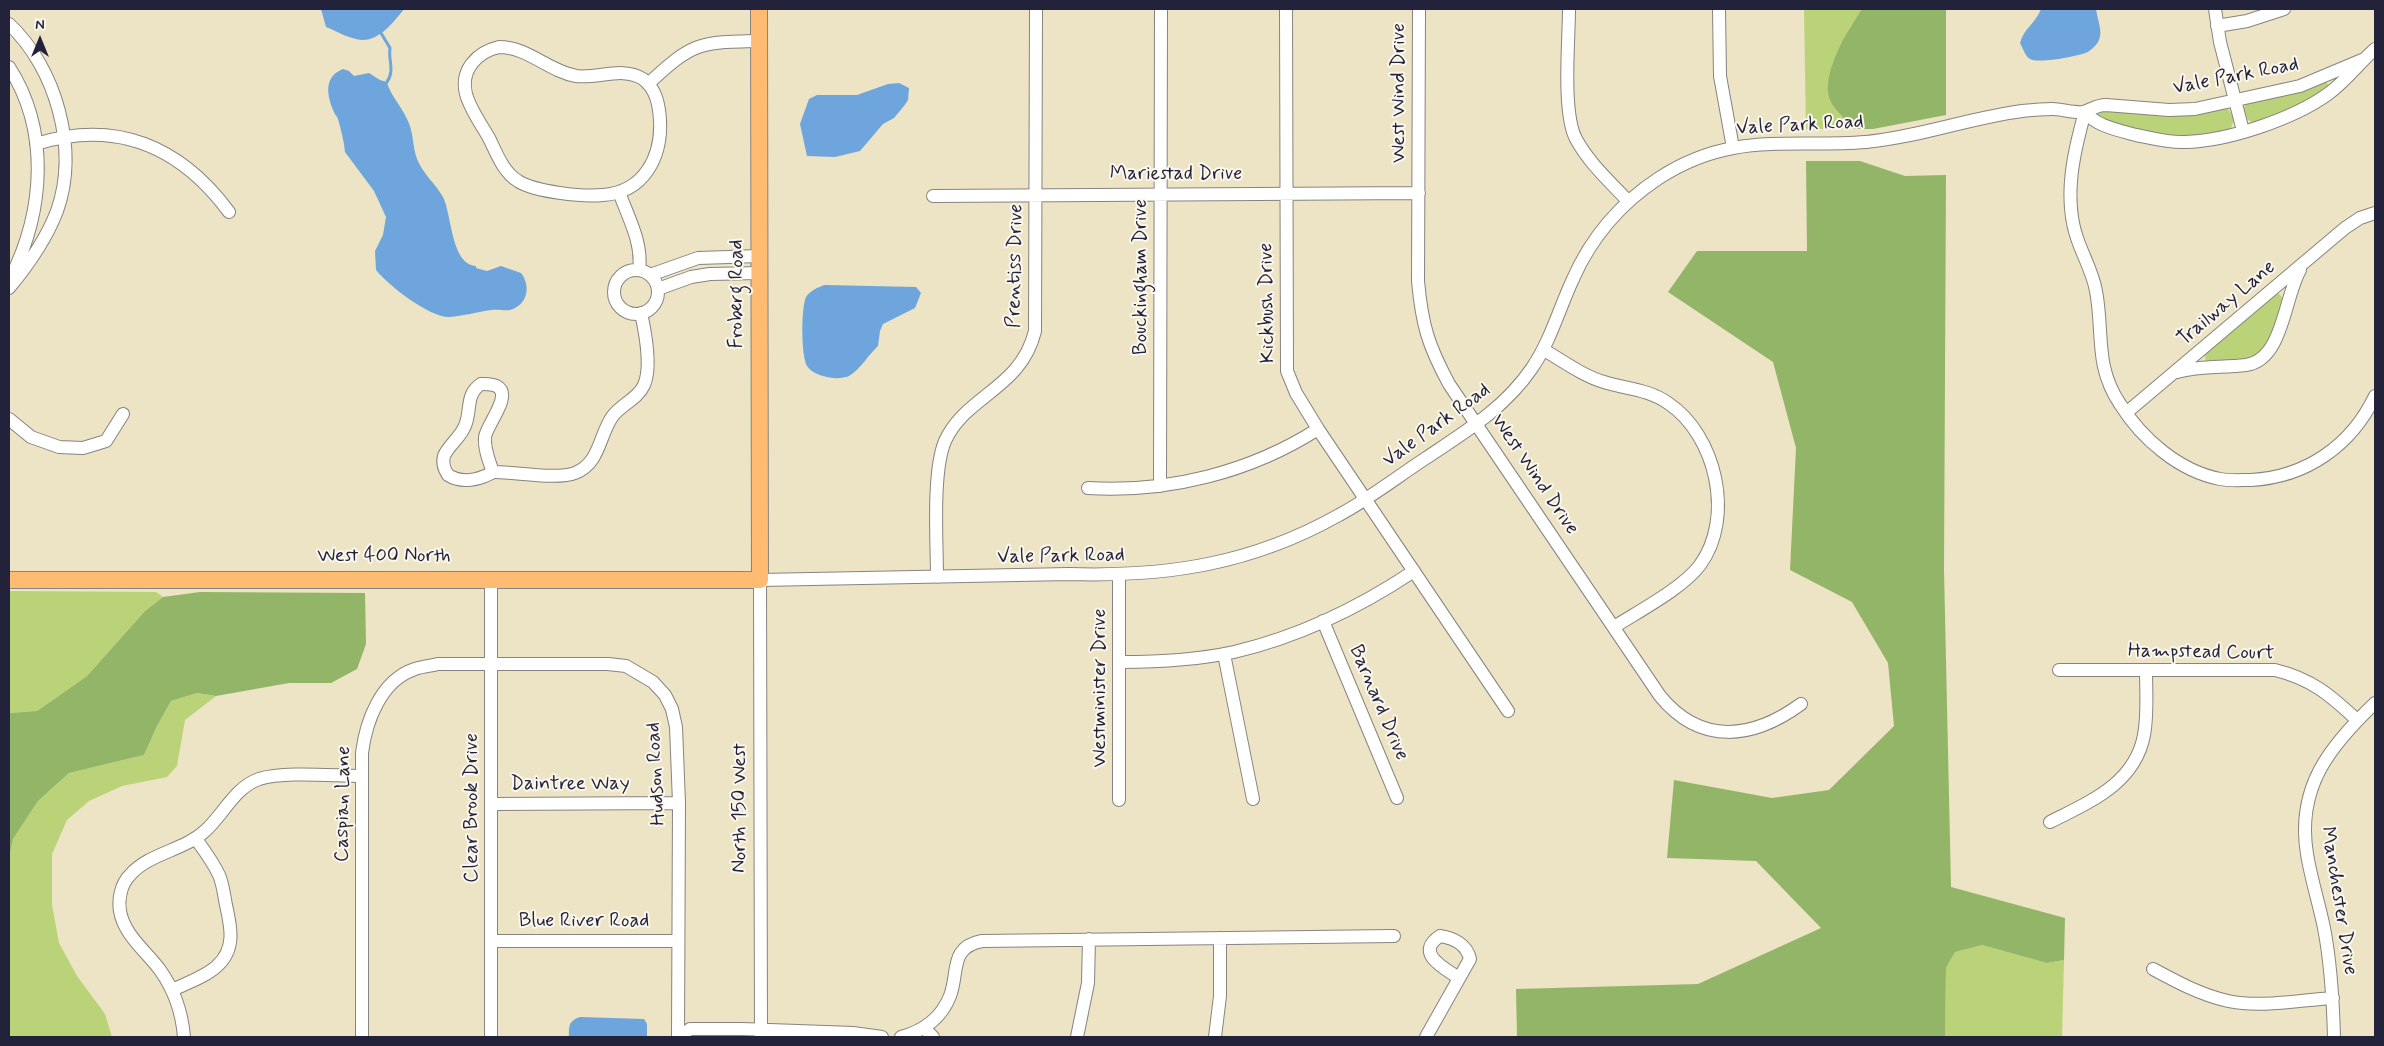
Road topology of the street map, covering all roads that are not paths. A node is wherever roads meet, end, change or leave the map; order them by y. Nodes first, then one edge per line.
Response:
1 (759, 9) edge
2 (1036, 9) edge
3 (1161, 9) edge
4 (1286, 9) edge
5 (1419, 9) edge
6 (1569, 9) edge
7 (1719, 9) edge
8 (2215, 9) edge
9 (2284, 9) edge
10 (9, 24) edge
11 (2217, 26) junction
12 (759, 41) junction
13 (2375, 49) edge
14 (2362, 60) junction
15 (9, 67) edge
16 (648, 84) junction
17 (2235, 100) junction
18 (2085, 112) junction
19 (2244, 131) junction
20 (63, 136) junction
21 (36, 144) junction
22 (1733, 148) junction
23 (619, 192) junction
24 (1419, 193) junction
25 (1160, 194) junction
26 (1285, 194) junction
27 (1036, 195) junction
28 (933, 196) dead end
29 (1628, 201) junction
30 (229, 212) dead end
31 (2375, 213) edge
32 (759, 256) junction
33 (2304, 264) junction
34 (644, 272) junction
35 (759, 273) junction
36 (9, 282) edge
37 (9, 288) edge
38 (658, 289) junction
39 (641, 313) junction
40 (1544, 350) junction
41 (2173, 373) junction
42 (2375, 396) edge
43 (2126, 412) junction
44 (123, 414) dead end
45 (9, 419) edge
46 (1477, 424) junction
47 (1318, 429) junction
48 (493, 472) junction
49 (1160, 486) junction
50 (1088, 488) dead end
51 (1366, 499) junction
52 (1414, 572) junction
53 (1119, 576) junction
54 (492, 578) junction
55 (937, 578) junction
56 (9, 580) edge
57 (760, 580) junction
58 (1323, 621) junction
59 (1614, 628) junction
60 (1224, 654) junction
61 (1120, 662) junction
62 (492, 664) junction
63 (2059, 670) dead end
64 (2146, 670) junction
65 (2375, 703) edge
66 (1801, 704) dead end
67 (1508, 711) dead end
68 (2357, 720) junction
69 (362, 776) junction
70 (1397, 798) dead end
71 (1253, 799) dead end
72 (1119, 800) dead end
73 (679, 803) junction
74 (492, 804) junction
75 (2050, 822) dead end
76 (196, 838) junction
77 (1394, 936) dead end
78 (1220, 938) junction
79 (1089, 939) junction
80 (491, 941) junction
81 (677, 941) junction
82 (2153, 969) dead end
83 (1459, 978) dead end
84 (172, 990) junction
85 (2333, 998) junction
86 (929, 1033) edge
87 (761, 1034) edge
88 (184, 1037) edge
89 (362, 1037) edge
90 (491, 1037) edge
91 (679, 1037) edge
92 (882, 1037) edge
93 (901, 1037) edge
94 (1077, 1037) edge
95 (1215, 1037) edge
96 (1426, 1037) edge
97 (2334, 1037) edge

1 - 12 main road, Froberg Road
2 - 27 street, Prentiss Drive
3 - 25 street, Bouckingham Drive
4 - 26 street, Kickbush Drive
5 - 24 street, West Wind Drive
6 - 29 street
7 - 22 street
8 - 11 street
9 - 11 street
10 - 20 street
11 - 17 street
12 - 16 street
12 - 32 main road, Froberg Road
13 - 14 street, Vale Park Road
14 - 17 street, Vale Park Road
14 - 19 street, Vale Park Road
15 - 21 street
16 - 23 street
16 - 23 street
17 - 18 street, Vale Park Road
17 - 19 street
18 - 19 street, Vale Park Road
18 - 22 street, Vale Park Road
18 - 43 street
20 - 21 street
20 - 30 street
20 - 37 street
21 - 36 street
22 - 29 street, Vale Park Road
23 - 34 street
24 - 26 street, Mariestad Drive
24 - 46 street, West Wind Drive
25 - 26 street, Mariestad Drive
25 - 27 street, Mariestad Drive
25 - 49 street, Bouckingham Drive
26 - 47 street, Kickbush Drive
27 - 28 street, Mariestad Drive
27 - 55 street, Prentiss Drive
29 - 40 street, Vale Park Road
31 - 33 street, Trailway Lane
32 - 34 street
32 - 35 main road, Froberg Road
33 - 41 street, Trailway Lane
33 - 41 street, Trailway Lane
34 - 38 street
34 - 39 street
35 - 38 street
35 - 57 main road, Froberg Road
38 - 39 street
39 - 48 street
40 - 46 street, Vale Park Road
40 - 59 street
41 - 43 street, Trailway Lane
42 - 43 street
44 - 45 street
46 - 51 street, Vale Park Road
46 - 59 street, West Wind Drive
47 - 49 street
47 - 51 street, Kickbush Drive
48 - 48 street
49 - 50 street
51 - 52 street, Kickbush Drive
51 - 53 street, Vale Park Road
52 - 58 street
52 - 67 street, Kickbush Drive
53 - 55 street, Vale Park Road
53 - 61 street, Westminister Drive
54 - 56 main road, West 400 North
54 - 57 main road, West 400 North
54 - 62 street, Clear Brook Drive
55 - 57 street, Vale Park Road
57 - 87 street, North 150 West
58 - 60 street
58 - 70 street, Barnard Drive
59 - 66 street, West Wind Drive
60 - 61 street
60 - 71 street
61 - 72 street, Westminister Drive
62 - 69 street, Caspian Lane
62 - 73 street, Hudson Road
62 - 74 street, Clear Brook Drive
63 - 64 street, Hampstead Court
64 - 68 street, Hampstead Court
64 - 75 street
65 - 68 street, Manchester Drive
68 - 85 street, Manchester Drive
69 - 76 street
69 - 89 street, Caspian Lane
73 - 74 street, Daintree Way
73 - 81 street, Hudson Road
74 - 80 street, Clear Brook Drive
76 - 84 street
76 - 84 street
77 - 78 street
78 - 79 street
78 - 95 street
79 - 86 street
79 - 94 street
80 - 81 street, Blue River Road
80 - 90 street, Clear Brook Drive
81 - 91 street, Hudson Road
82 - 85 street
83 - 96 street
84 - 88 street
85 - 97 street, Manchester Drive
86 - 93 street
87 - 91 street
87 - 92 street

